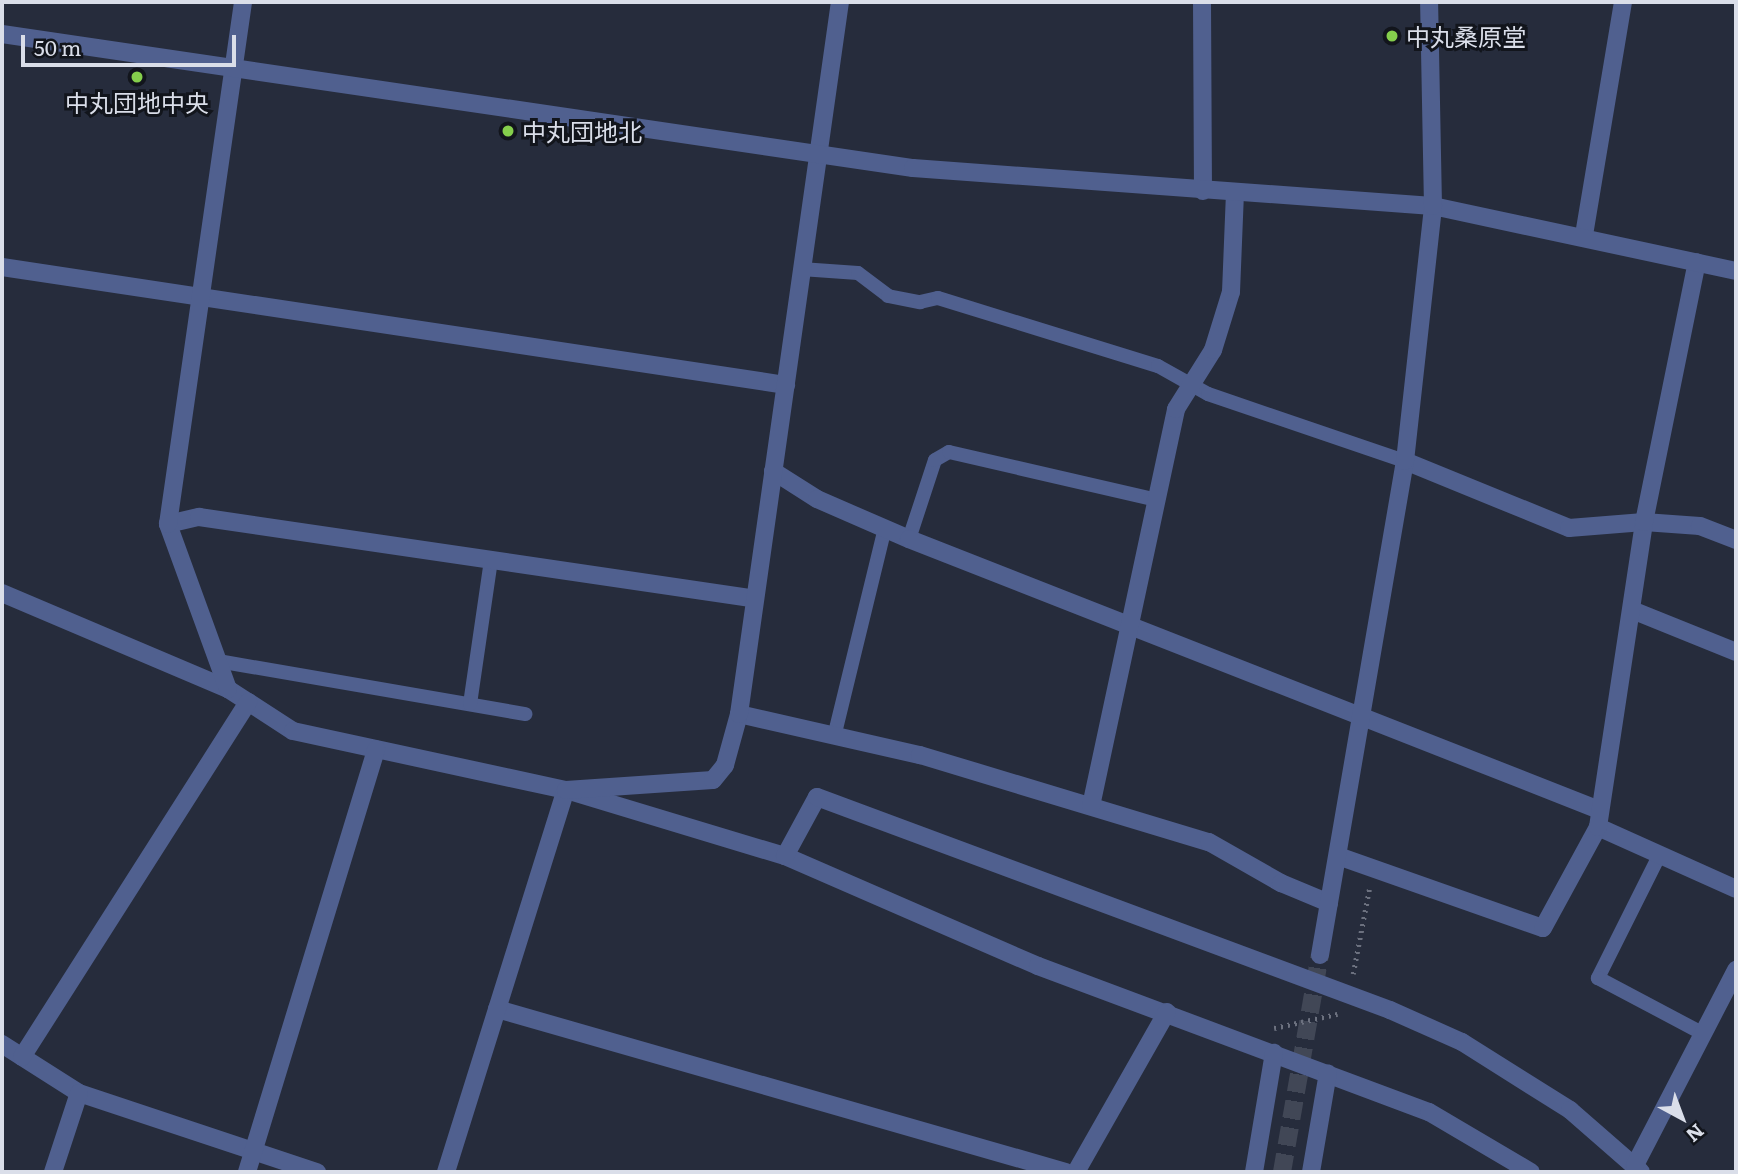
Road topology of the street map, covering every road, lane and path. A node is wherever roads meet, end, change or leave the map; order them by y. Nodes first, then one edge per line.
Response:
1 (243, 2) edge
2 (840, 2) edge
3 (1202, 2) edge
4 (1429, 2) edge
5 (1623, 2) edge
6 (2, 34) edge
7 (233, 68) junction
8 (816, 156) junction
9 (1203, 191) junction
10 (1235, 192) junction
11 (1433, 206) junction
12 (1584, 235) junction
13 (1697, 262) junction
14 (2, 267) edge
15 (801, 269) junction
16 (1736, 271) edge
17 (200, 295) junction
18 (1189, 381) junction
19 (786, 385) junction
20 (1405, 461) junction
21 (773, 471) junction
22 (1157, 500) junction
23 (1644, 522) junction
24 (168, 524) junction
25 (885, 528) junction
26 (909, 539) junction
27 (1736, 540) edge
28 (491, 560) junction
29 (2, 593) edge
30 (751, 598) junction
31 (1632, 610) junction
32 (1131, 622) junction
33 (1736, 652) edge
34 (218, 662) junction
35 (228, 689) junction
36 (248, 702) junction
37 (470, 704) junction
38 (1362, 712) junction
39 (525, 714) dead end
40 (739, 714) junction
41 (834, 737) junction
42 (376, 749) junction
43 (566, 790) junction
44 (1091, 806) junction
45 (1597, 809) junction
46 (1598, 827) junction
47 (1660, 854) junction
48 (785, 856) junction
49 (1338, 856) junction
50 (1373, 868) junction
51 (1736, 889) edge
52 (1329, 903) junction
53 (1320, 955) tunnel mouth
54 (1736, 970) edge
55 (1349, 995) junction
56 (497, 1009) junction
57 (1167, 1012) junction
58 (1702, 1033) junction
59 (2, 1044) edge
60 (1270, 1051) junction
61 (22, 1056) junction
62 (1328, 1073) junction
63 (79, 1093) junction
64 (253, 1153) junction
65 (1638, 1169) edge
66 (54, 1172) edge
67 (247, 1172) edge
68 (317, 1172) edge
69 (446, 1172) edge
70 (1066, 1172) edge
71 (1076, 1172) edge
72 (1254, 1172) edge
73 (1311, 1172) edge
74 (1531, 1172) edge

1 - 7 street
2 - 8 street
3 - 9 street
4 - 11 street
5 - 12 street
6 - 7 street
7 - 8 street
7 - 17 street
8 - 9 street
8 - 15 street
9 - 10 street
10 - 11 street
10 - 18 street
11 - 12 street
11 - 20 street
12 - 13 street
13 - 16 street
13 - 23 street
14 - 17 street
15 - 18 lane
15 - 19 street
17 - 19 street
17 - 24 street
18 - 20 lane
18 - 22 street
19 - 21 street
20 - 23 street
20 - 38 street
21 - 25 street
21 - 30 street
22 - 26 lane
22 - 32 street
23 - 27 street
23 - 31 street
24 - 28 street
24 - 34 street
25 - 26 street
25 - 41 lane
26 - 32 street
28 - 30 street
28 - 37 lane
29 - 35 street
30 - 40 street
31 - 33 street
31 - 45 street
32 - 38 street
32 - 44 street
34 - 35 street
34 - 37 lane
35 - 36 street
36 - 42 street
36 - 61 street
37 - 39 lane
38 - 45 street
38 - 49 street
40 - 41 street
40 - 43 street
41 - 44 street
42 - 43 street
42 - 64 street
43 - 48 street
43 - 56 street
44 - 52 street
45 - 46 street
46 - 47 street
46 - 50 street
47 - 51 street
47 - 58 lane
48 - 55 street
48 - 57 street
49 - 50 street
49 - 52 street
50 - 55 path
52 - 53 street
54 - 58 street
55 - 60 path
55 - 65 street
56 - 69 street
56 - 70 street
57 - 60 street
57 - 71 street
58 - 65 street
59 - 61 street
60 - 62 street
60 - 72 street
61 - 63 street
62 - 73 street
62 - 74 street
63 - 64 street
63 - 66 street
64 - 67 street
64 - 68 street

